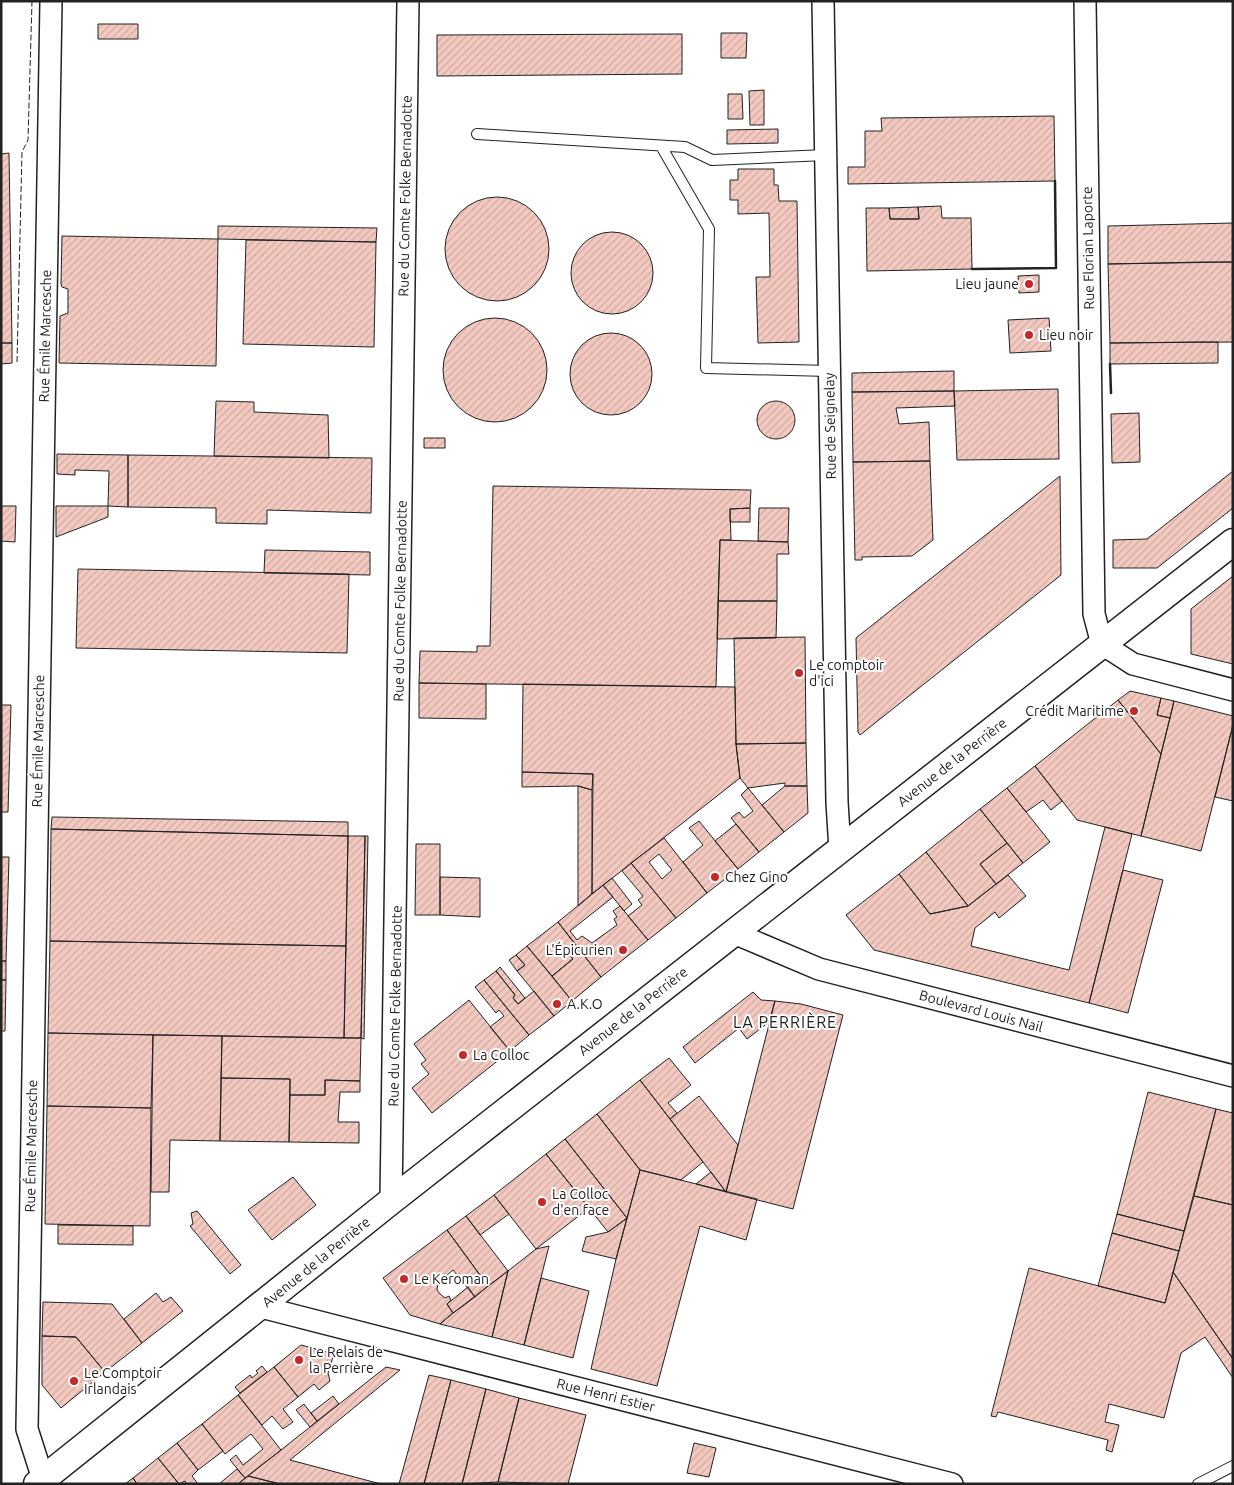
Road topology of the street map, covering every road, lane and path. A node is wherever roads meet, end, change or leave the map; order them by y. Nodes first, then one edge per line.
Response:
1 (51, 1) edge
2 (408, 1) edge
3 (823, 1) edge
4 (1085, 1) edge
5 (477, 134) dead end
6 (661, 146) junction
7 (826, 155) junction
8 (829, 371) junction
9 (1233, 542) edge
10 (1102, 644) junction
11 (1233, 690) edge
12 (840, 850) junction
13 (734, 933) junction
14 (1233, 1076) edge
15 (391, 1201) junction
16 (261, 1307) junction
17 (1233, 1466) edge
18 (40, 1481) edge
19 (952, 1484) edge
20 (1198, 1484) edge

1 - 18 street, Rue Émile Marcesche
2 - 15 street, Rue du Comte Folke Bernadotte
3 - 7 street, Rue de Seignelay
4 - 10 street, Rue Florian Laporte
5 - 6 lane
6 - 7 lane
6 - 8 lane
7 - 8 street, Rue de Seignelay
8 - 12 street, Rue de Seignelay
9 - 10 street, Avenue de la Perrière
10 - 11 street
10 - 12 street, Avenue de la Perrière
12 - 13 street, Avenue de la Perrière
13 - 14 street, Boulevard Louis Nail
13 - 15 street, Avenue de la Perrière
15 - 16 street, Avenue de la Perrière
16 - 18 street, Avenue de la Perrière
16 - 19 street, Rue Henri Estier
17 - 20 lane

